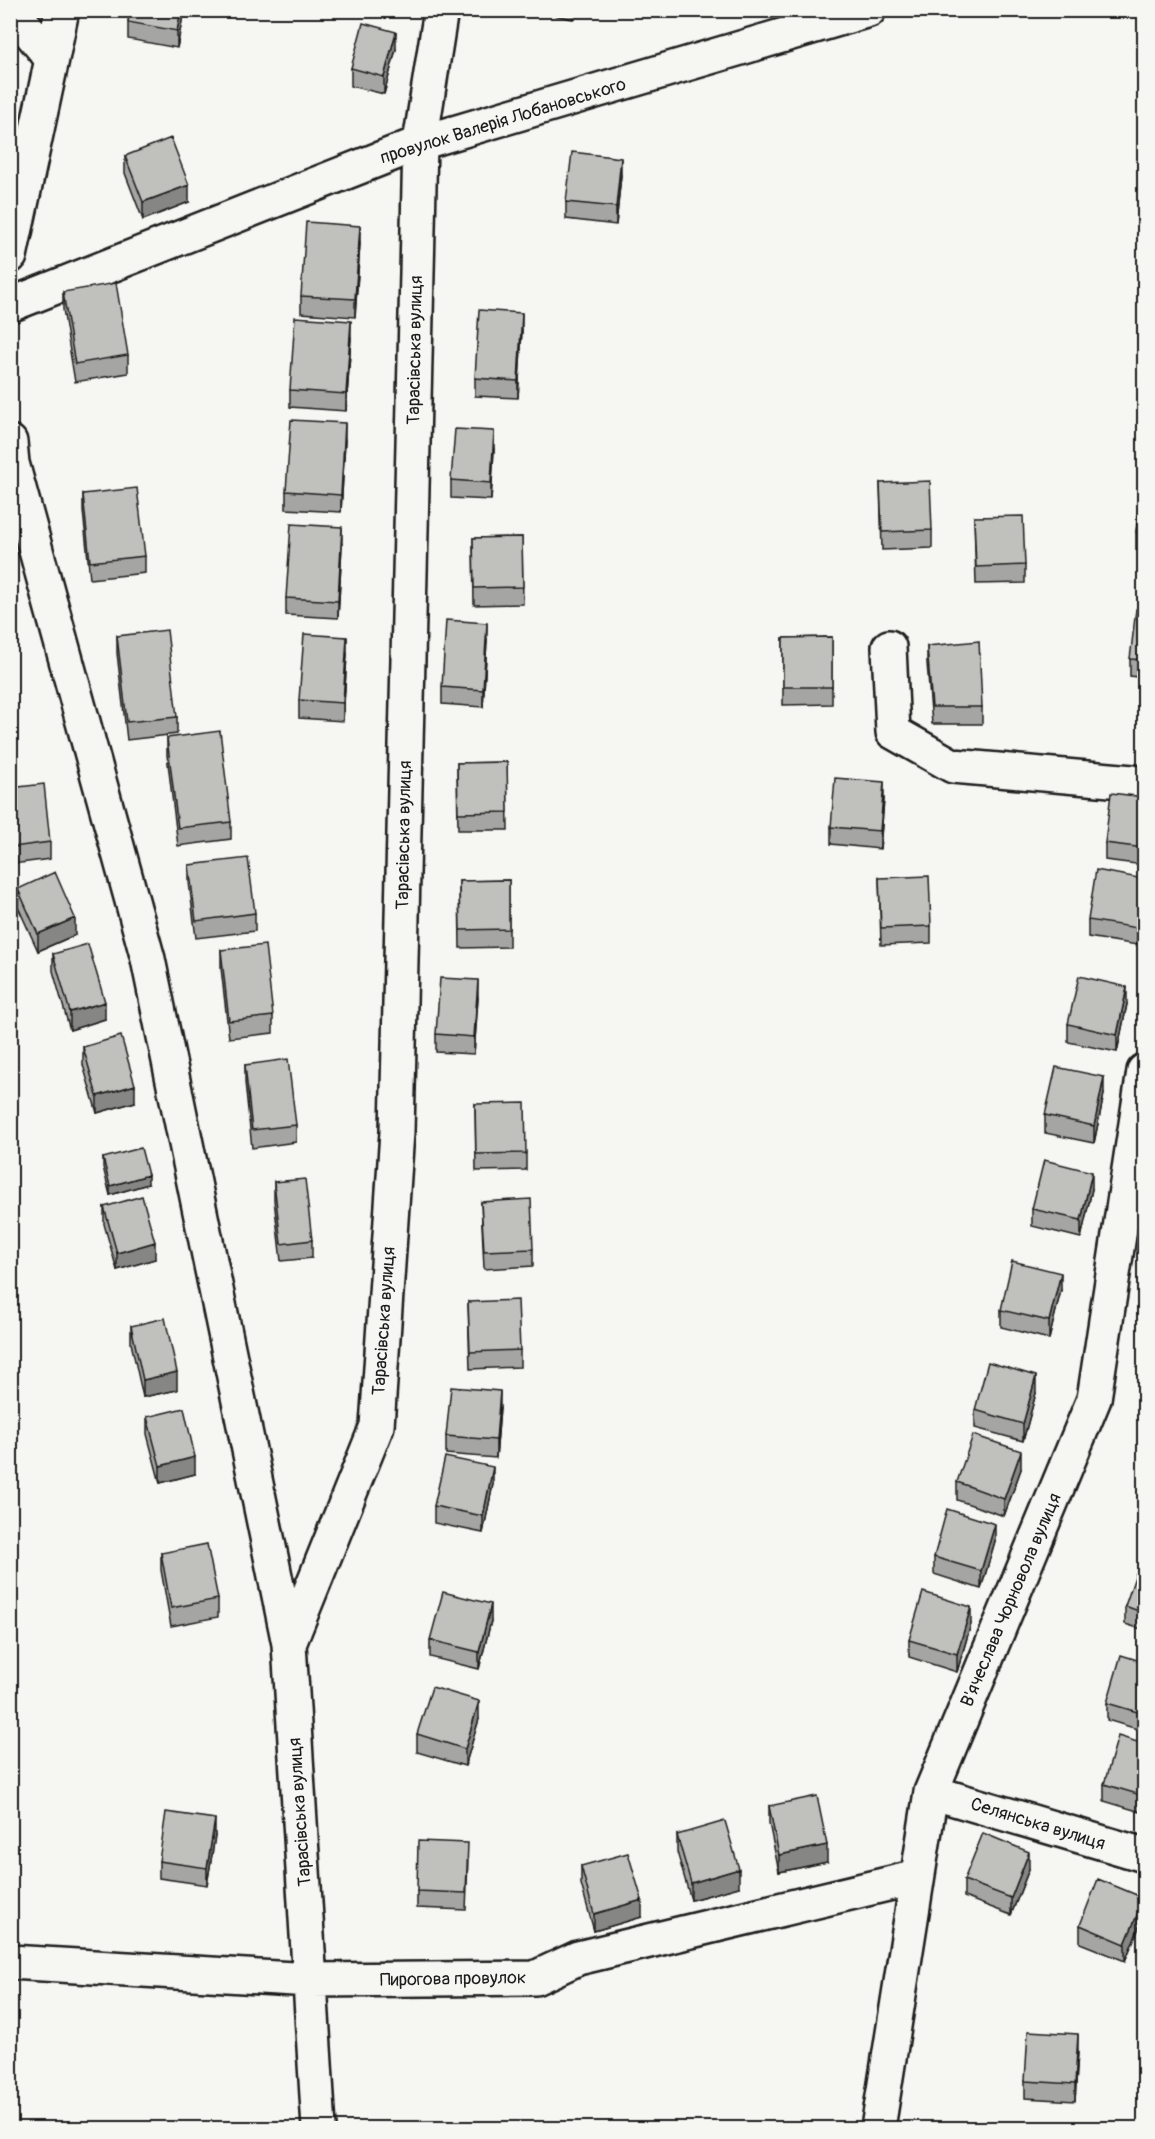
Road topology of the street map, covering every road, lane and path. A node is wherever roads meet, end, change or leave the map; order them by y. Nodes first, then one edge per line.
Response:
1 (12, 10) edge
2 (62, 10) edge
3 (441, 10) edge
4 (869, 10) edge
5 (52, 59) junction
6 (420, 143) junction
7 (10, 256) edge
8 (10, 305) edge
9 (10, 442) edge
10 (889, 647) dead end
11 (1144, 783) edge
12 (1144, 1071) edge
13 (289, 1644) junction
14 (931, 1792) junction
15 (1144, 1855) edge
16 (917, 1877) junction
17 (10, 1962) edge
18 (311, 1980) junction
19 (319, 2128) edge
20 (878, 2128) edge

1 - 5 street
2 - 5 street
3 - 6 street, Тарасівська вулиця
4 - 6 street, провулок Валерія Лобановського
5 - 7 street
6 - 8 street, провулок Валерія Лобановського
6 - 13 street, Тарасівська вулиця
9 - 13 street, Тарасівська вулиця
10 - 11 street
12 - 14 street, В'ячеслава Чорновола вулиця
13 - 18 street, Тарасівська вулиця
14 - 15 street, Селянська вулиця
14 - 16 street, В'ячеслава Чорновола вулиця
16 - 18 street, Пирогова провулок
16 - 20 street, В'ячеслава Чорновола вулиця
17 - 18 street, Пирогова провулок
18 - 19 street, Тарасівська вулиця

